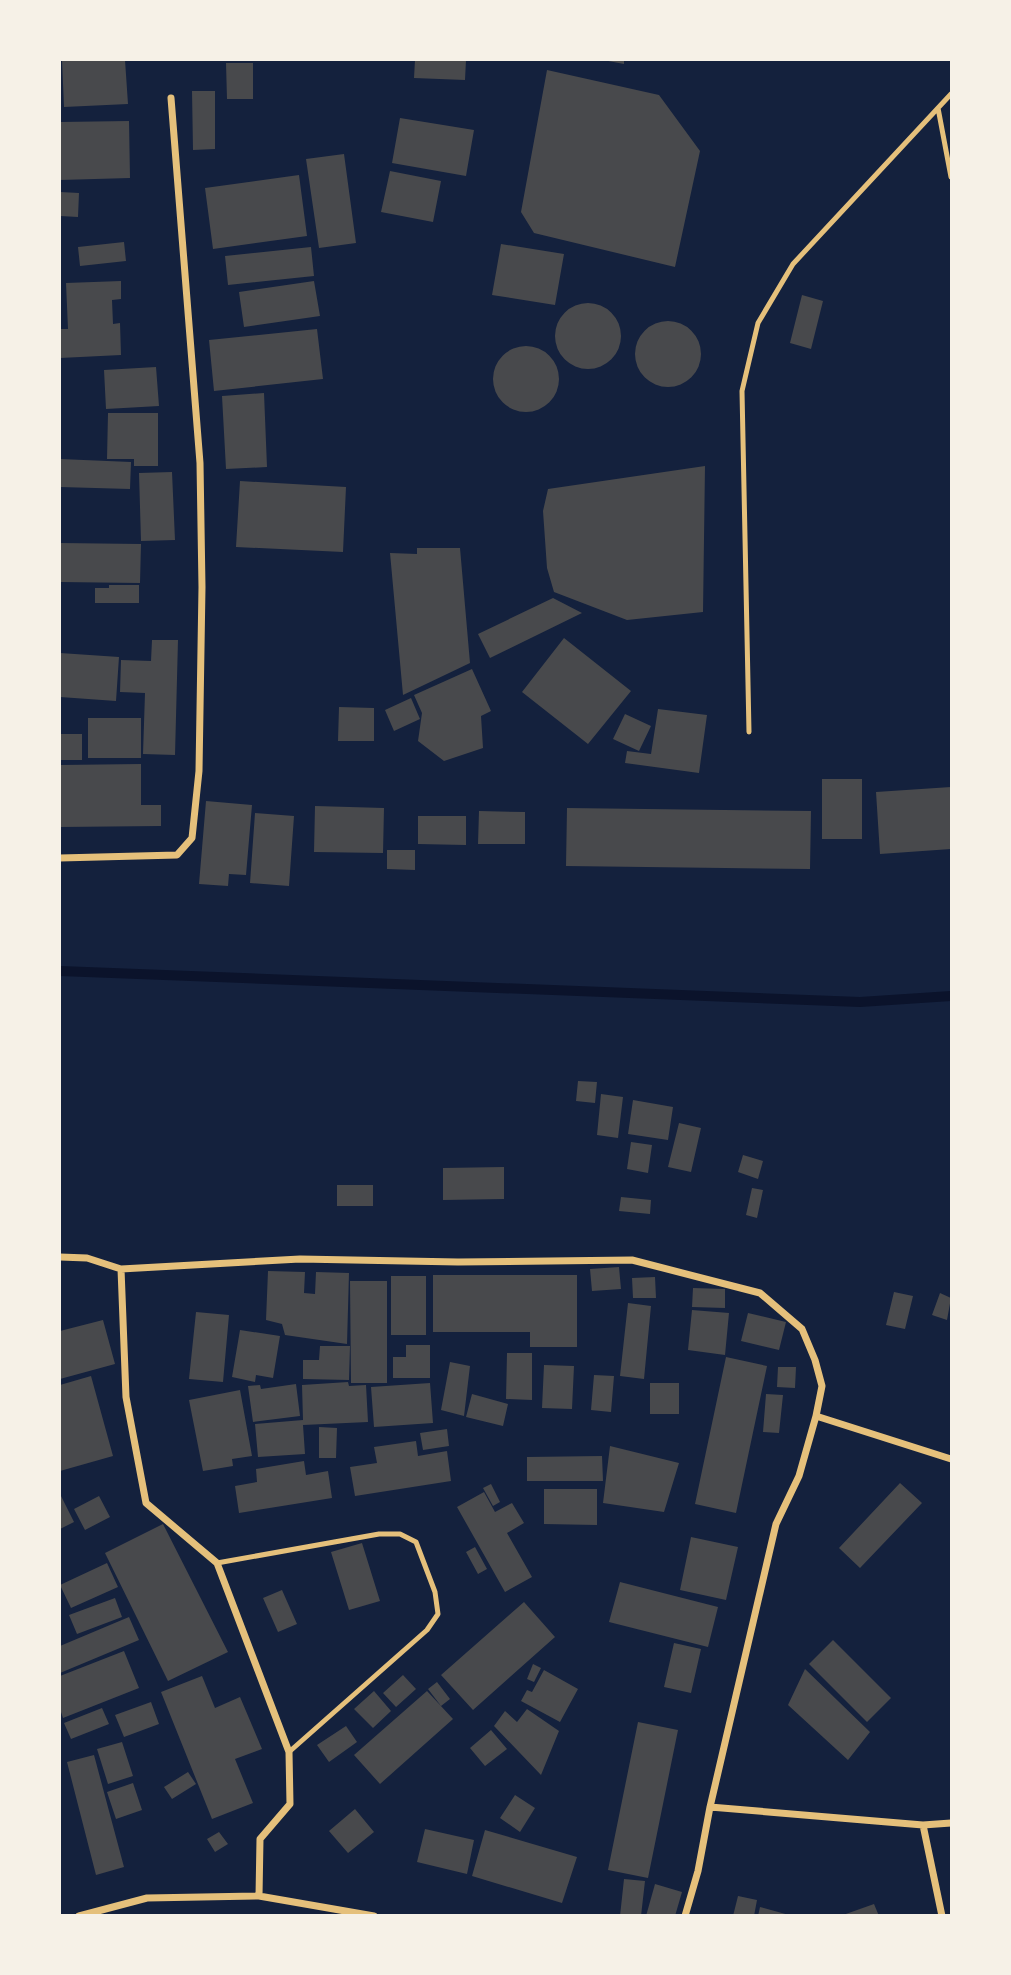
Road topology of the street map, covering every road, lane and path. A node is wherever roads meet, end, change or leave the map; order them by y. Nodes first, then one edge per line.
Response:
1 (951, 94) edge
2 (171, 98) dead end
3 (938, 108) junction
4 (951, 177) edge
5 (749, 732) dead end
6 (60, 858) edge
7 (60, 1257) edge
8 (121, 1269) junction
9 (816, 1416) junction
10 (951, 1459) edge
11 (217, 1563) junction
12 (289, 1752) junction
13 (710, 1807) junction
14 (951, 1823) edge
15 (923, 1825) junction
16 (259, 1896) junction
17 (79, 1916) edge
18 (374, 1916) edge
19 (685, 1916) edge
20 (942, 1916) edge

1 - 3 lane
2 - 6 street
3 - 4 lane
3 - 5 lane
7 - 8 street
8 - 9 street
8 - 11 street
9 - 10 street
9 - 13 street
11 - 12 street
11 - 12 lane
12 - 16 street
13 - 15 street
13 - 19 street
14 - 15 street
15 - 20 street
16 - 17 street
16 - 18 street

